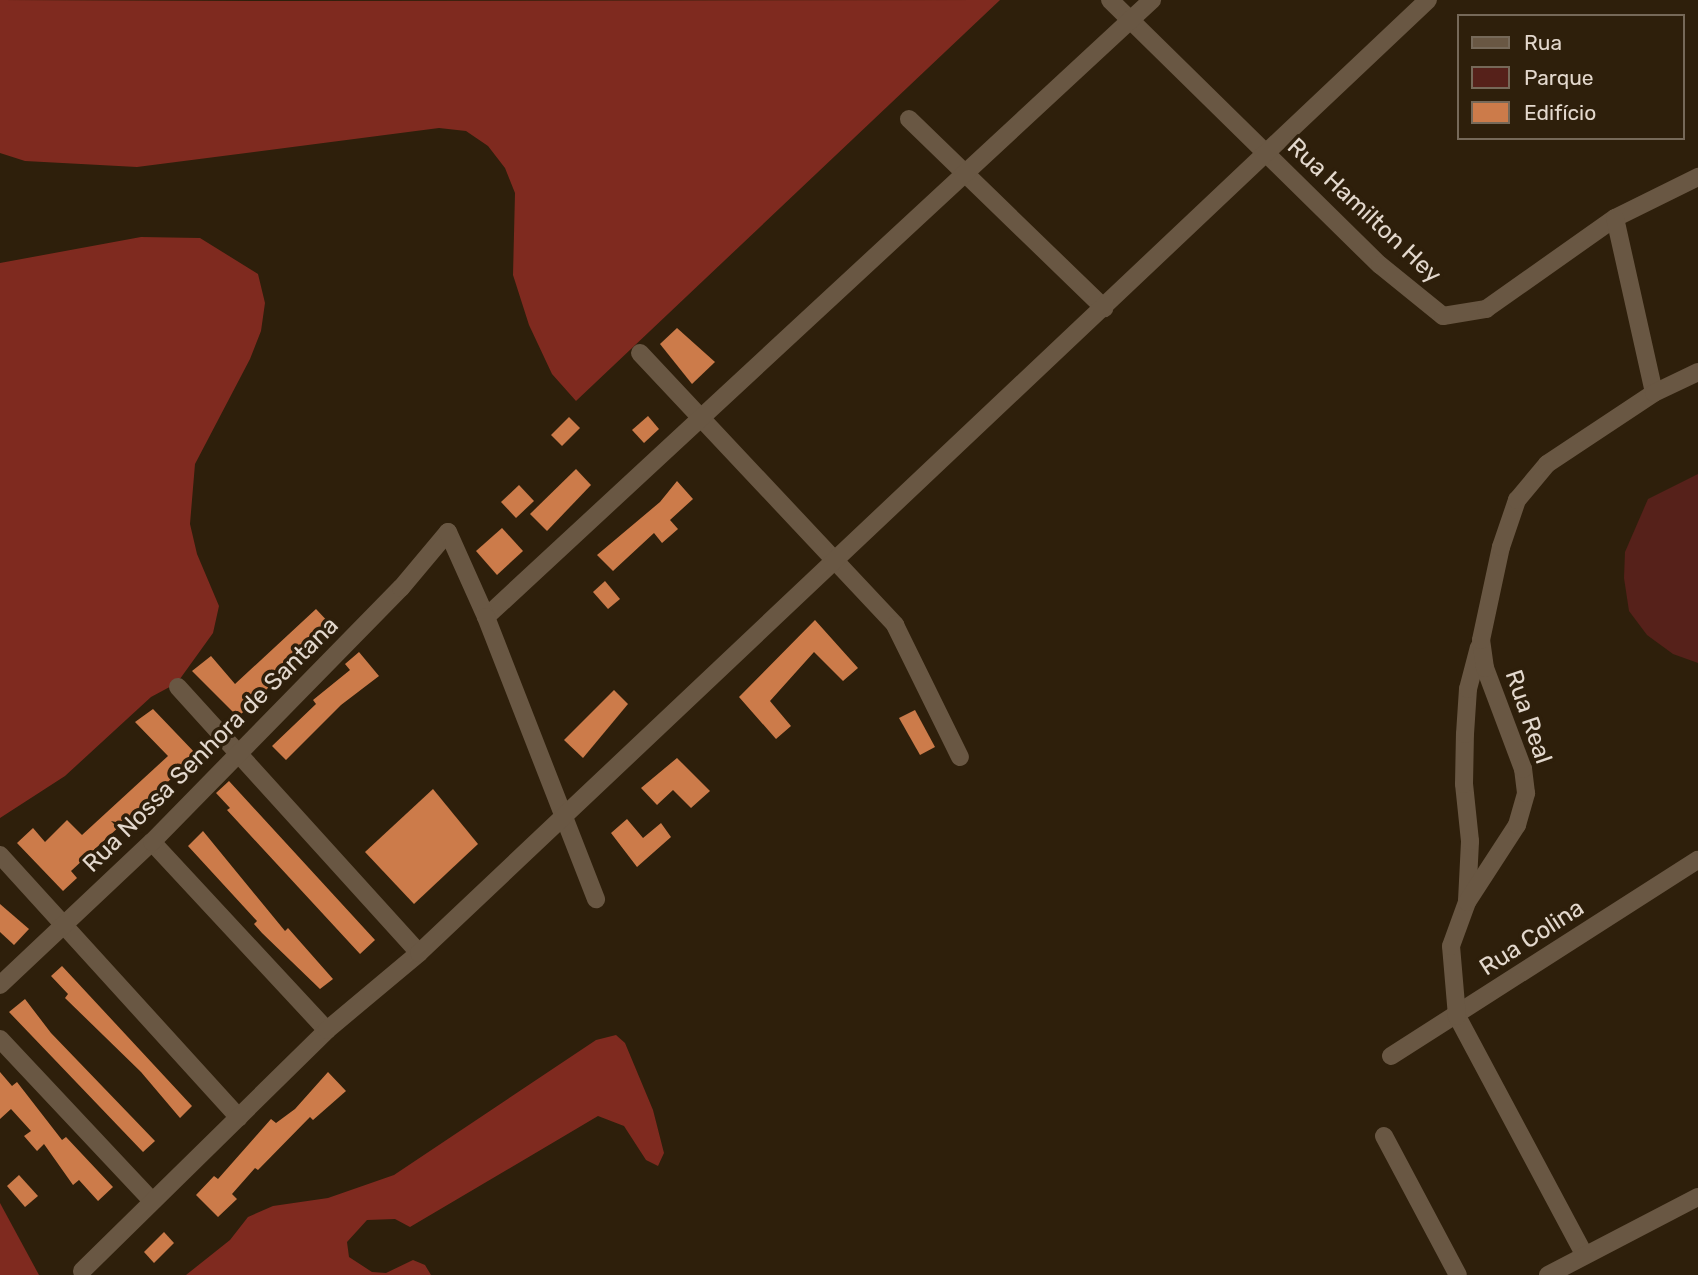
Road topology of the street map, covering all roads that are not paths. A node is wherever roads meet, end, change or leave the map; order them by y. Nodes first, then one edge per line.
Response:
1 (1110, 0) edge
2 (1152, 0) edge
3 (1428, 0) edge
4 (1131, 21) junction
5 (909, 119) dead end
6 (1268, 155) junction
7 (967, 176) junction
8 (1698, 177) edge
9 (1615, 218) junction
10 (1104, 308) junction
11 (640, 353) dead end
12 (1698, 372) edge
13 (1654, 393) junction
14 (702, 419) junction
15 (834, 562) junction
16 (486, 617) junction
17 (1481, 640) junction
18 (178, 687) dead end
19 (240, 752) junction
20 (960, 757) dead end
21 (564, 813) junction
22 (152, 842) junction
23 (0, 855) edge
24 (1698, 860) edge
25 (596, 899) dead end
26 (1467, 902) junction
27 (64, 924) junction
28 (419, 953) junction
29 (0, 985) edge
30 (1457, 1016) junction
31 (327, 1030) junction
32 (0, 1040) edge
33 (1391, 1056) dead end
34 (239, 1118) junction
35 (1384, 1136) dead end
36 (1698, 1197) edge
37 (152, 1201) junction
38 (1584, 1254) junction
39 (82, 1271) dead end
40 (1458, 1275) edge
41 (1548, 1275) edge

1 - 4 street, Rua Hamilton Hey
2 - 4 street
3 - 6 street
4 - 6 street, Rua Hamilton Hey
4 - 7 street
5 - 7 street
6 - 9 street, Rua Hamilton Hey
6 - 10 street
7 - 10 street
7 - 14 street
8 - 9 street
9 - 13 street
10 - 15 street
11 - 14 street
12 - 13 street, Rua Real
13 - 17 street, Rua Real
14 - 15 street
14 - 16 street
15 - 20 street
15 - 21 street
16 - 19 street, Rua Nossa Senhora de Santana
16 - 21 street
17 - 26 street
17 - 26 street, Rua Real
18 - 19 street
19 - 22 street, Rua Nossa Senhora de Santana
19 - 28 street
21 - 25 street
21 - 28 street
22 - 27 street, Rua Nossa Senhora de Santana
22 - 31 street
23 - 27 street
24 - 30 street, Rua Colina
26 - 30 street, Rua Real
27 - 29 street, Rua Nossa Senhora de Santana
27 - 34 street
28 - 31 street
30 - 33 street, Rua Colina
30 - 38 street, Rua Real
31 - 34 street
32 - 37 street
34 - 37 street
35 - 40 street
36 - 38 street
37 - 39 street
38 - 41 street

